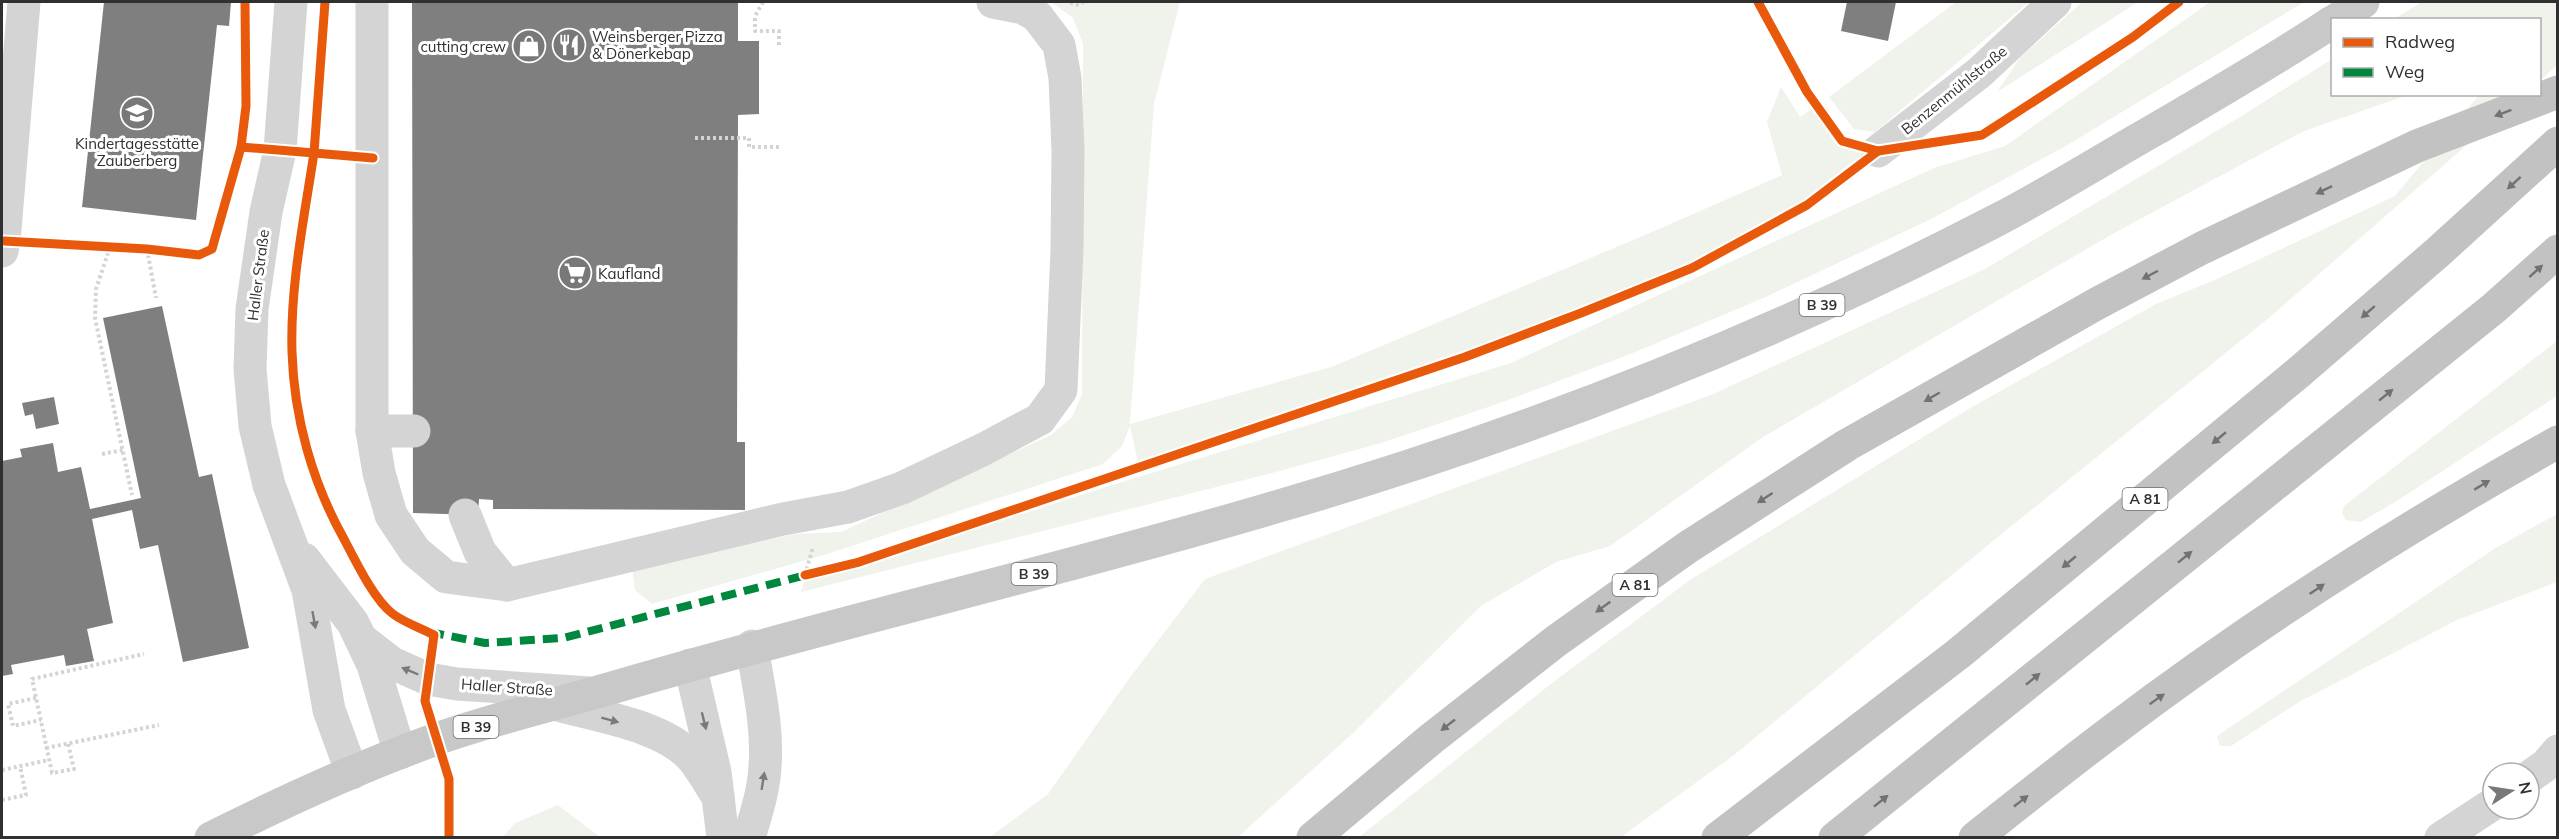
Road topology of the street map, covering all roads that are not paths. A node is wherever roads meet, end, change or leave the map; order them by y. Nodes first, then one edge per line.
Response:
1 (24, 2) edge
2 (291, 2) edge
3 (372, 2) edge
4 (993, 2) edge
5 (2055, 2) edge
6 (2363, 2) edge
7 (2339, 18) edge
8 (2331, 23) edge
9 (2558, 92) edge
10 (2558, 143) edge
11 (1878, 151) dead end
12 (2, 251) edge
13 (2558, 251) edge
14 (372, 431) junction
15 (414, 431) dead end
16 (2558, 442) edge
17 (465, 516) dead end
18 (291, 544) junction
19 (507, 585) junction
20 (361, 639) junction
21 (752, 646) junction
22 (690, 664) junction
23 (592, 693) junction
24 (554, 704) junction
25 (2558, 751) edge
26 (400, 753) junction
27 (2541, 769) edge
28 (352, 773) junction
29 (718, 797) junction
30 (2481, 812) edge
31 (211, 837) edge
32 (723, 837) edge
33 (749, 837) edge
34 (1313, 837) edge
35 (1718, 837) edge
36 (1835, 837) edge
37 (1975, 837) edge
38 (2441, 837) edge

1 - 12 street
2 - 18 street, Haller Straße
3 - 14 street
4 - 19 street
5 - 11 street, Benzenmühlstraße
6 - 7 main road, B 39
8 - 21 main road, B 39
9 -> 34 highway, A 81
10 -> 35 highway, A 81
36 -> 13 highway
14 - 15 street
14 - 19 street
37 -> 16 highway
17 - 19 street
18 - 20 street, Haller Straße
18 -> 28 street, Haller Straße
23 -> 20 street, Haller Straße
20 - 26 street, Haller Straße
21 - 22 main road, B 39
33 -> 21 street
22 - 23 main road, B 39
22 -> 29 street
23 - 24 main road, B 39
24 - 26 main road, B 39
24 -> 29 street
25 - 27 street
26 - 28 main road, B 39
28 - 31 main road, B 39
29 - 32 street
30 - 38 street

